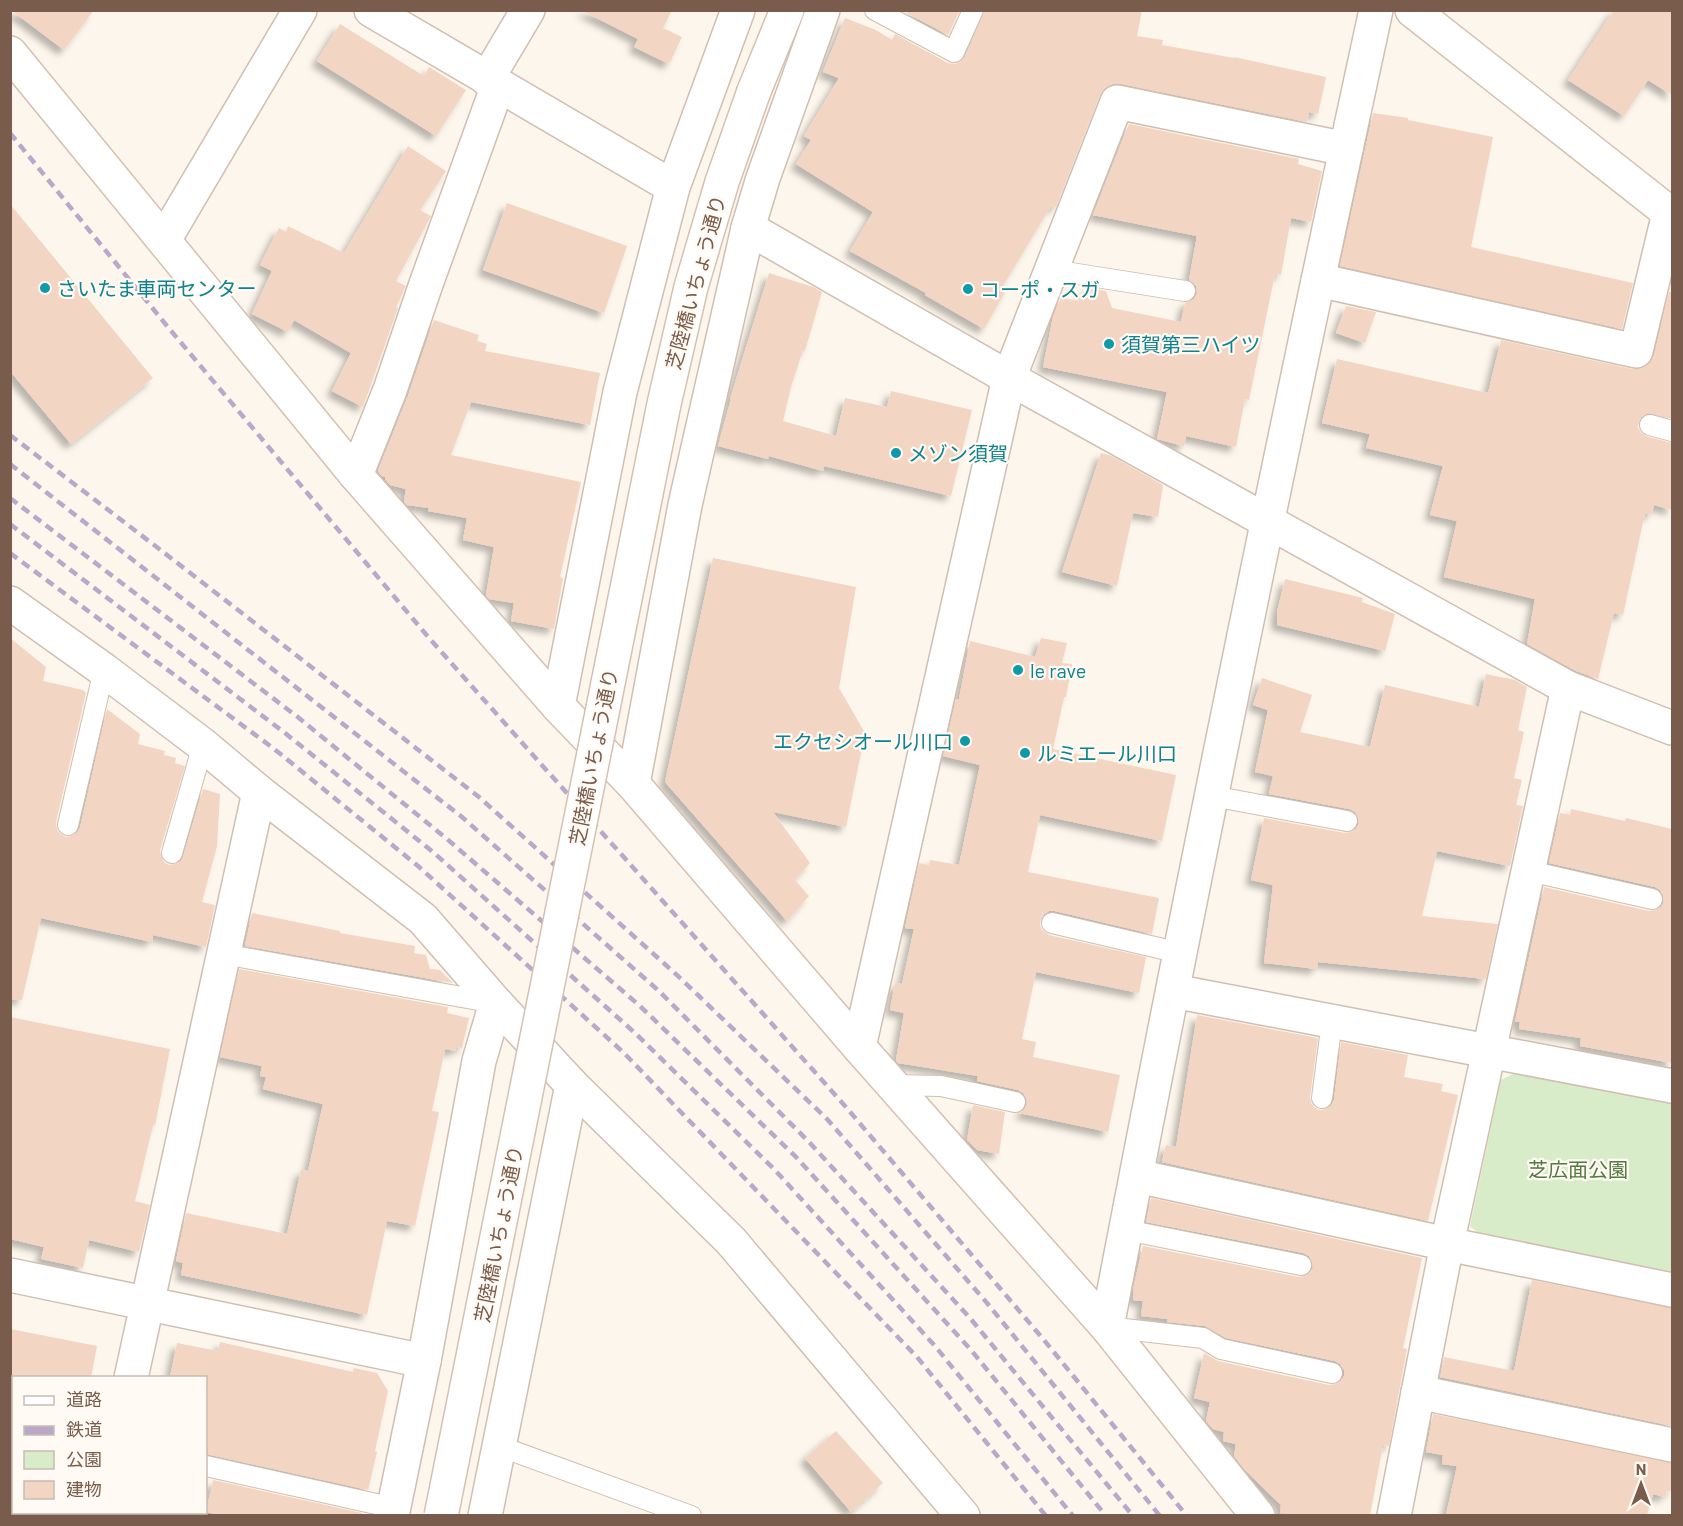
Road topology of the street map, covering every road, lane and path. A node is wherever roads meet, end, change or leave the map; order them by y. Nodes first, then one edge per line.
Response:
1 (300, 10) edge
2 (528, 10) edge
3 (738, 10) edge
4 (787, 10) edge
5 (823, 10) edge
6 (875, 10) edge
7 (973, 10) edge
8 (1376, 10) edge
9 (1412, 10) edge
10 (377, 12) edge
11 (10, 53) edge
12 (493, 82) junction
13 (1346, 149) junction
14 (673, 187) junction
15 (1671, 214) edge
16 (747, 228) junction
17 (164, 240) junction
18 (1052, 270) junction
19 (1318, 280) junction
20 (1185, 291) dead end
21 (1009, 378) junction
22 (1650, 425) dead end
23 (1672, 431) edge
24 (356, 475) junction
25 (1268, 521) junction
26 (10, 603) edge
27 (104, 670) junction
28 (1568, 688) junction
29 (558, 706) junction
30 (1672, 728) edge
31 (202, 745) junction
32 (633, 784) junction
33 (259, 792) junction
34 (1212, 796) junction
35 (1347, 821) dead end
36 (68, 825) dead end
37 (172, 853) dead end
38 (1528, 871) junction
39 (1652, 899) dead end
40 (1052, 923) dead end
41 (1180, 953) junction
42 (223, 954) junction
43 (1173, 991) junction
44 (496, 1003) junction
45 (1332, 1021) junction
46 (859, 1047) junction
47 (1490, 1050) junction
48 (572, 1085) junction
49 (893, 1085) junction
50 (1672, 1086) edge
51 (1322, 1098) dead end
52 (1015, 1102) dead end
53 (1137, 1176) junction
54 (1126, 1230) junction
55 (1448, 1244) junction
56 (1301, 1265) dead end
57 (10, 1275) edge
58 (1672, 1290) edge
59 (147, 1303) junction
60 (1107, 1327) junction
61 (424, 1361) junction
62 (1332, 1372) dead end
63 (131, 1376) edge
64 (1418, 1392) junction
65 (1672, 1445) edge
66 (499, 1446) junction
67 (207, 1466) edge
68 (393, 1512) edge
69 (441, 1515) edge
70 (485, 1515) edge
71 (691, 1515) edge
72 (963, 1515) edge
73 (1258, 1515) edge
74 (1394, 1515) edge

1 - 17 street
2 - 12 street
3 - 14 street
4 - 69 street, 芝陸橋いちょう通り, bridge
5 - 16 street
6 - 7 lane
8 - 13 street
9 - 15 street
10 - 12 street
11 - 17 street
12 - 14 street
12 - 24 street
13 - 18 street
13 - 19 street
14 - 29 street
15 - 19 street
16 - 21 street
16 - 32 street
17 - 24 street
18 - 20 lane
18 - 21 street
19 - 25 street
21 - 25 street
21 - 46 street
22 - 23 lane
24 - 29 street
25 - 28 street
25 - 34 street
26 - 27 street
27 - 31 street
27 - 36 lane
28 - 30 street
28 - 38 street
29 - 32 street
31 - 33 street
31 - 37 lane
32 - 46 street
33 - 42 street
33 - 44 street
34 - 35 lane
34 - 41 street
38 - 39 lane
38 - 47 street
40 - 41 lane
41 - 43 street
42 - 44 lane
42 - 59 street
43 - 45 street
43 - 53 street
44 - 48 street
44 - 61 street
45 - 47 street
45 - 51 lane
46 - 49 street
47 - 50 street
47 - 55 street
48 - 66 street
48 - 72 street
49 - 52 lane
49 - 60 street
53 - 54 street
53 - 55 street
54 - 56 lane
54 - 60 street
55 - 58 street
55 - 64 street
57 - 59 street
59 - 61 street
59 - 63 street
60 - 62 lane
60 - 73 street
61 - 68 street
64 - 65 street
64 - 74 street
66 - 70 street
66 - 71 lane
67 - 68 lane

